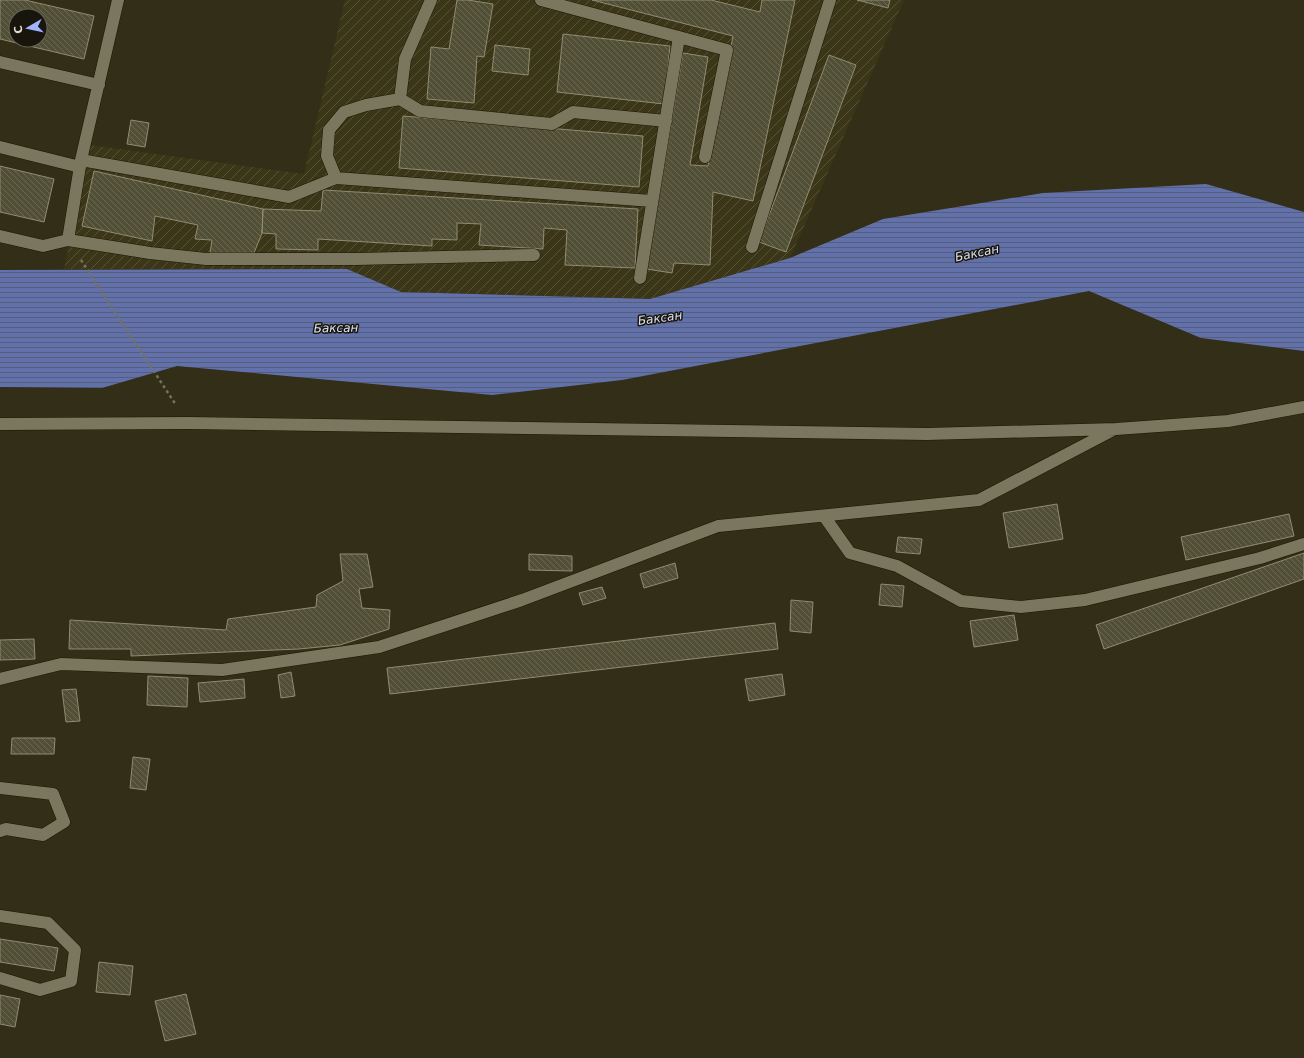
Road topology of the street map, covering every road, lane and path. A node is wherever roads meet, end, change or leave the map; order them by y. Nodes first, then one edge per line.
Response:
1 (118, 0) edge
2 (430, 0) edge
3 (541, 0) edge
4 (830, 0) edge
5 (679, 37) junction
6 (0, 62) edge
7 (99, 85) junction
8 (400, 99) junction
9 (666, 121) junction
10 (0, 147) edge
11 (705, 157) dead end
12 (81, 163) junction
13 (336, 178) junction
14 (652, 202) junction
15 (0, 236) edge
16 (68, 240) junction
17 (752, 247) dead end
18 (534, 255) dead end
19 (640, 278) dead end
20 (1304, 407) edge
21 (188, 423) junction
22 (0, 424) edge
23 (1116, 429) junction
24 (824, 516) junction
25 (1304, 544) edge
26 (0, 679) edge
27 (0, 788) edge
28 (0, 831) edge
29 (0, 916) edge
30 (0, 978) edge

1 - 7 street
2 - 8 street
3 - 5 street
4 - 17 street
5 - 9 street
5 - 11 street
6 - 7 street
7 - 12 street
8 - 9 street
8 - 13 street
9 - 14 street
10 - 12 street
12 - 13 street
12 - 16 street
13 - 14 street
14 - 19 street
15 - 16 street
16 - 18 street
16 - 21 path
20 - 23 street
21 - 22 street
21 - 23 street
23 - 24 street
24 - 25 street
24 - 26 street
27 - 28 street
29 - 30 street

